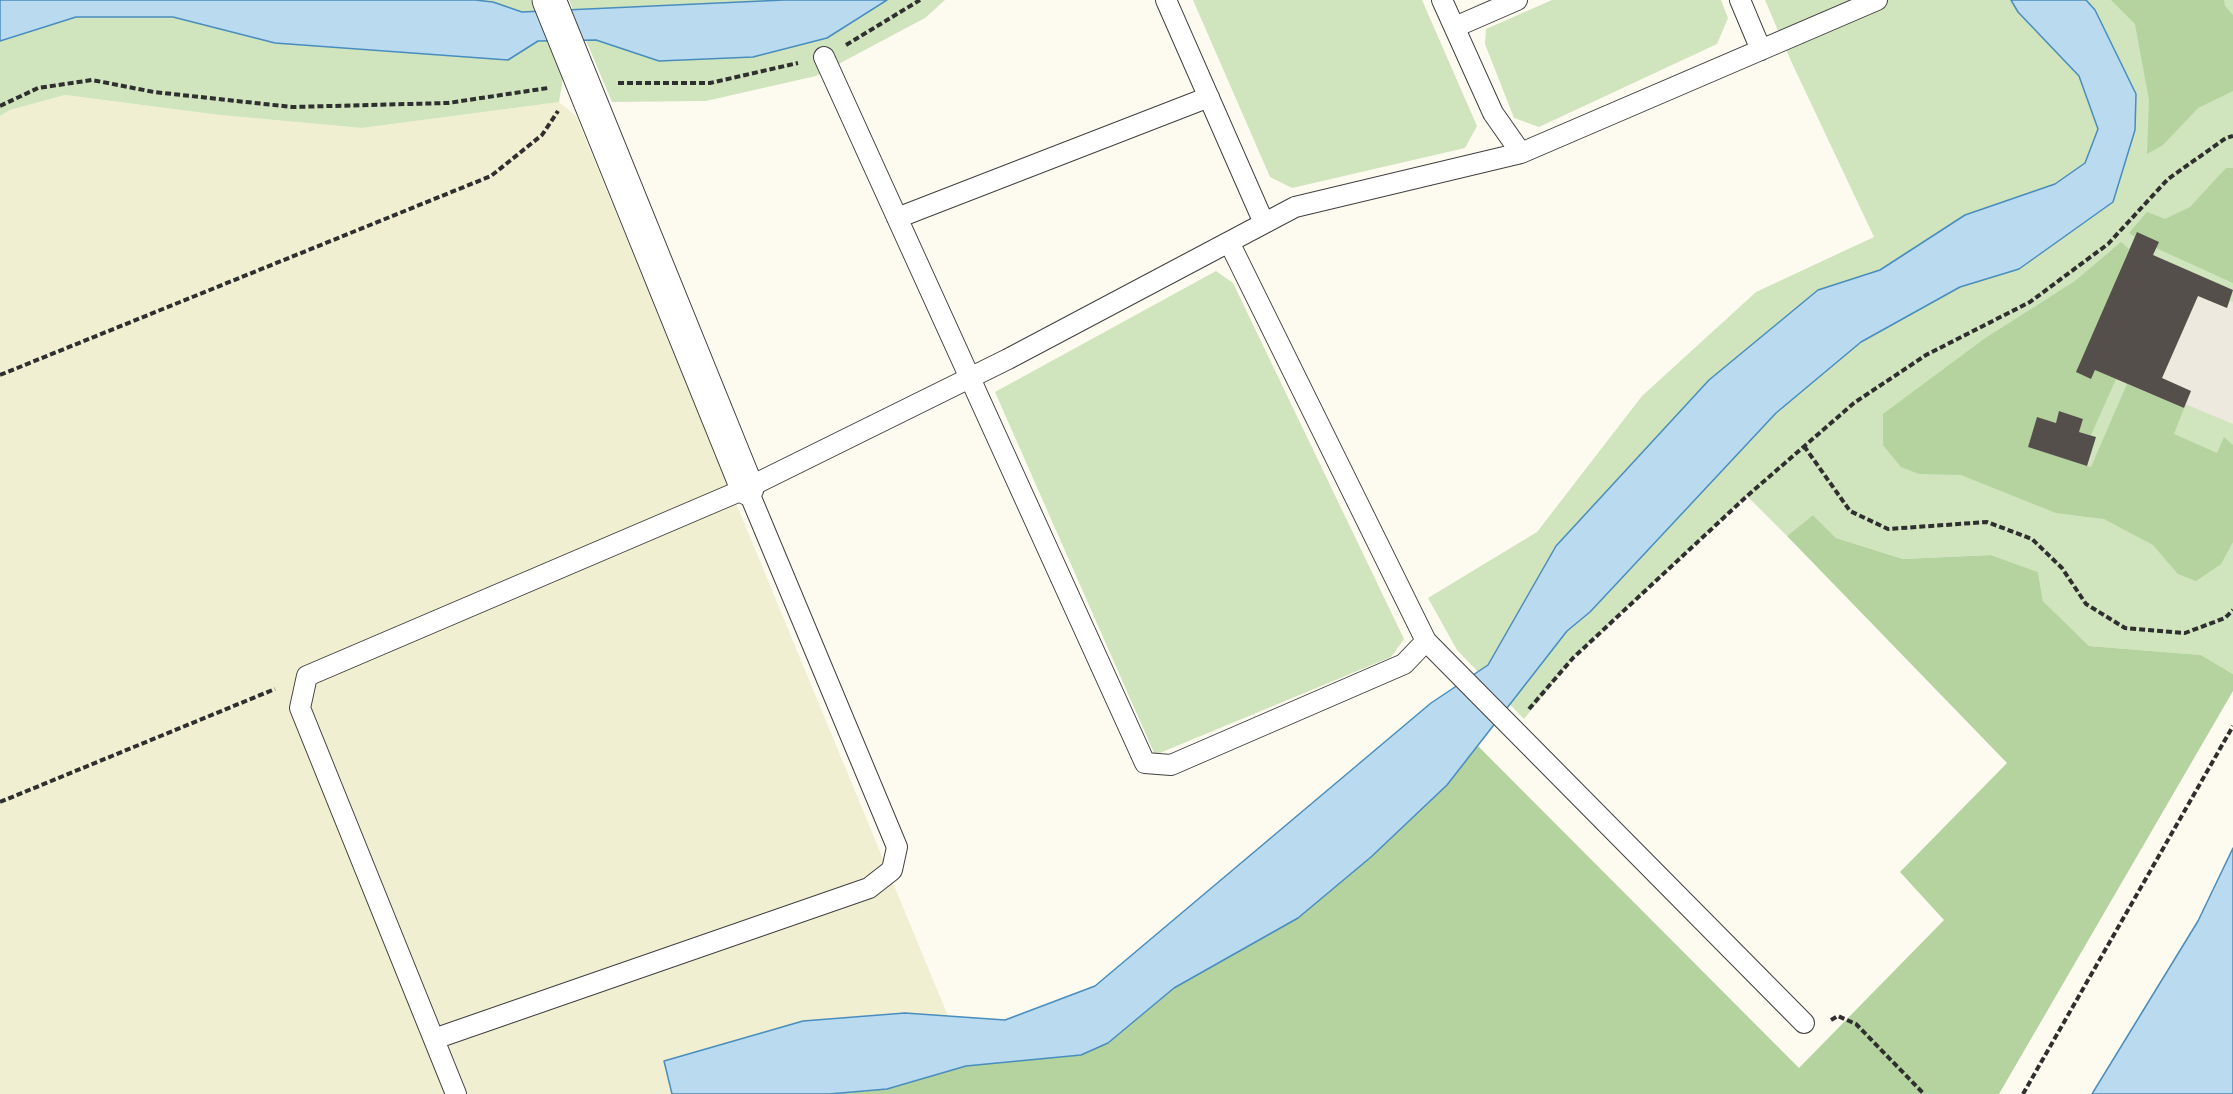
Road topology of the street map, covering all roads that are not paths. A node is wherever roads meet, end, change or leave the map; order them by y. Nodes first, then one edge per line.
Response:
1 (549, 0) edge
2 (1166, 0) edge
3 (1442, 0) edge
4 (1517, 0) edge
5 (1740, 0) edge
6 (1877, 0) edge
7 (1455, 27) junction
8 (1761, 50) junction
9 (824, 57) road end
10 (1209, 97) junction
11 (1521, 153) junction
12 (897, 218) junction
13 (1264, 224) junction
14 (1229, 242) junction
15 (969, 379) junction
16 (747, 488) junction
17 (1426, 641) junction
18 (1804, 1023) road end
19 (434, 1040) junction
20 (456, 1094) edge

1 - 16 street
2 - 10 lane
3 - 7 lane
4 - 7 lane
5 - 8 lane
6 - 8 lane
7 - 11 lane
8 - 11 lane
9 - 12 lane
10 - 12 lane
10 - 13 lane
11 - 13 lane
12 - 15 lane
13 - 14 lane
14 - 15 lane
14 - 17 lane
15 - 16 lane
15 - 17 lane
16 - 19 lane
16 - 19 lane
17 - 18 lane
19 - 20 lane

